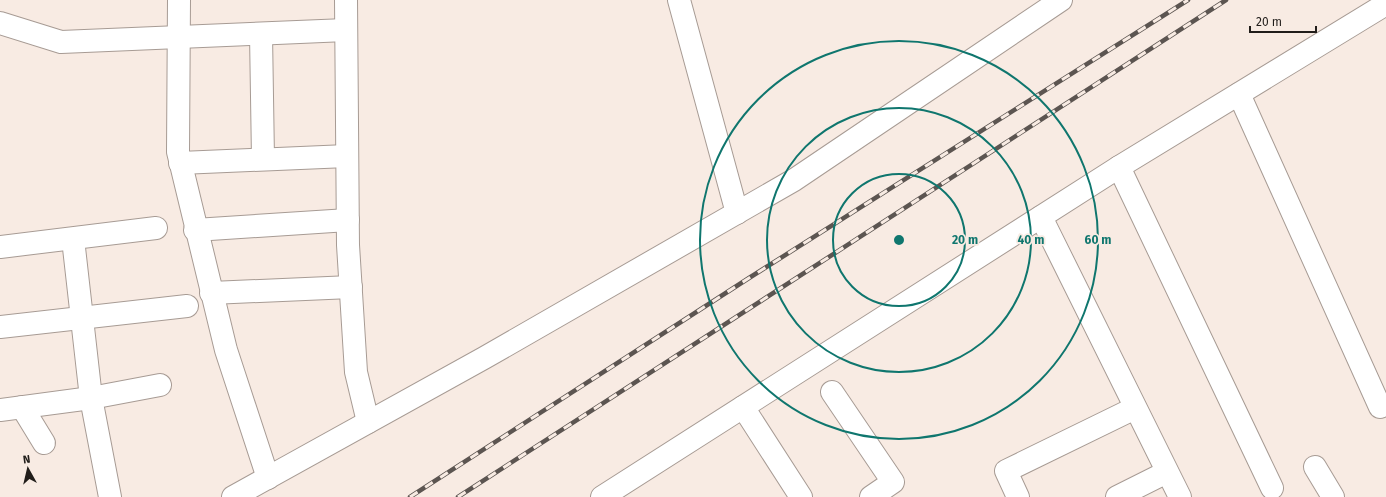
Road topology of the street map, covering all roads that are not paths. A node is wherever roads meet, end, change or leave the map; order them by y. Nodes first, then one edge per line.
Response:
1 (179, 0) edge
2 (346, 0) edge
3 (679, 0) edge
4 (1061, 0) edge
5 (1385, 9) edge
6 (0, 23) edge
7 (346, 30) junction
8 (261, 34) junction
9 (178, 38) junction
10 (1238, 94) junction
11 (347, 156) junction
12 (263, 159) junction
13 (180, 163) junction
14 (1119, 167) junction
15 (737, 213) junction
16 (1041, 217) junction
17 (348, 220) junction
18 (156, 228) dead end
19 (195, 230) junction
20 (73, 239) junction
21 (0, 247) edge
22 (351, 287) junction
23 (211, 292) junction
24 (187, 306) dead end
25 (83, 318) junction
26 (0, 327) edge
27 (160, 384) dead end
28 (832, 392) dead end
29 (91, 398) junction
30 (22, 407) junction
31 (743, 407) junction
32 (1380, 407) dead end
33 (1135, 408) junction
34 (0, 410) edge
35 (368, 422) junction
36 (44, 443) dead end
37 (1315, 467) dead end
38 (1167, 472) junction
39 (268, 478) junction
40 (1272, 488) dead end
41 (898, 490) edge
42 (796, 495) edge
43 (110, 497) edge
44 (233, 497) edge
45 (602, 497) edge
46 (871, 497) edge
47 (1018, 497) edge
48 (1117, 497) edge
49 (1180, 497) edge
50 (1333, 497) edge

1 - 9 street
2 - 7 street
3 - 15 street
4 - 15 street
5 - 10 street
6 - 9 street
7 - 8 street
7 - 11 street
8 - 9 street
8 - 12 street
9 - 13 street
10 - 14 street
10 - 32 street
11 - 12 street
11 - 17 street
12 - 13 street
13 - 19 street
14 - 16 street
14 - 40 street
15 - 35 street
16 - 31 street
16 - 33 street
17 - 19 street
17 - 22 street
18 - 20 street
19 - 23 street
20 - 21 street
20 - 25 street
22 - 23 street
22 - 35 street
23 - 39 street
24 - 25 street
25 - 26 street
25 - 29 street
27 - 29 street
28 - 41 street
29 - 30 street
29 - 43 street
30 - 34 street
30 - 36 street
31 - 42 street
31 - 45 street
33 - 38 street
33 - 47 street
35 - 39 street
37 - 50 street
38 - 48 street
38 - 49 street
39 - 44 street
41 - 46 street

